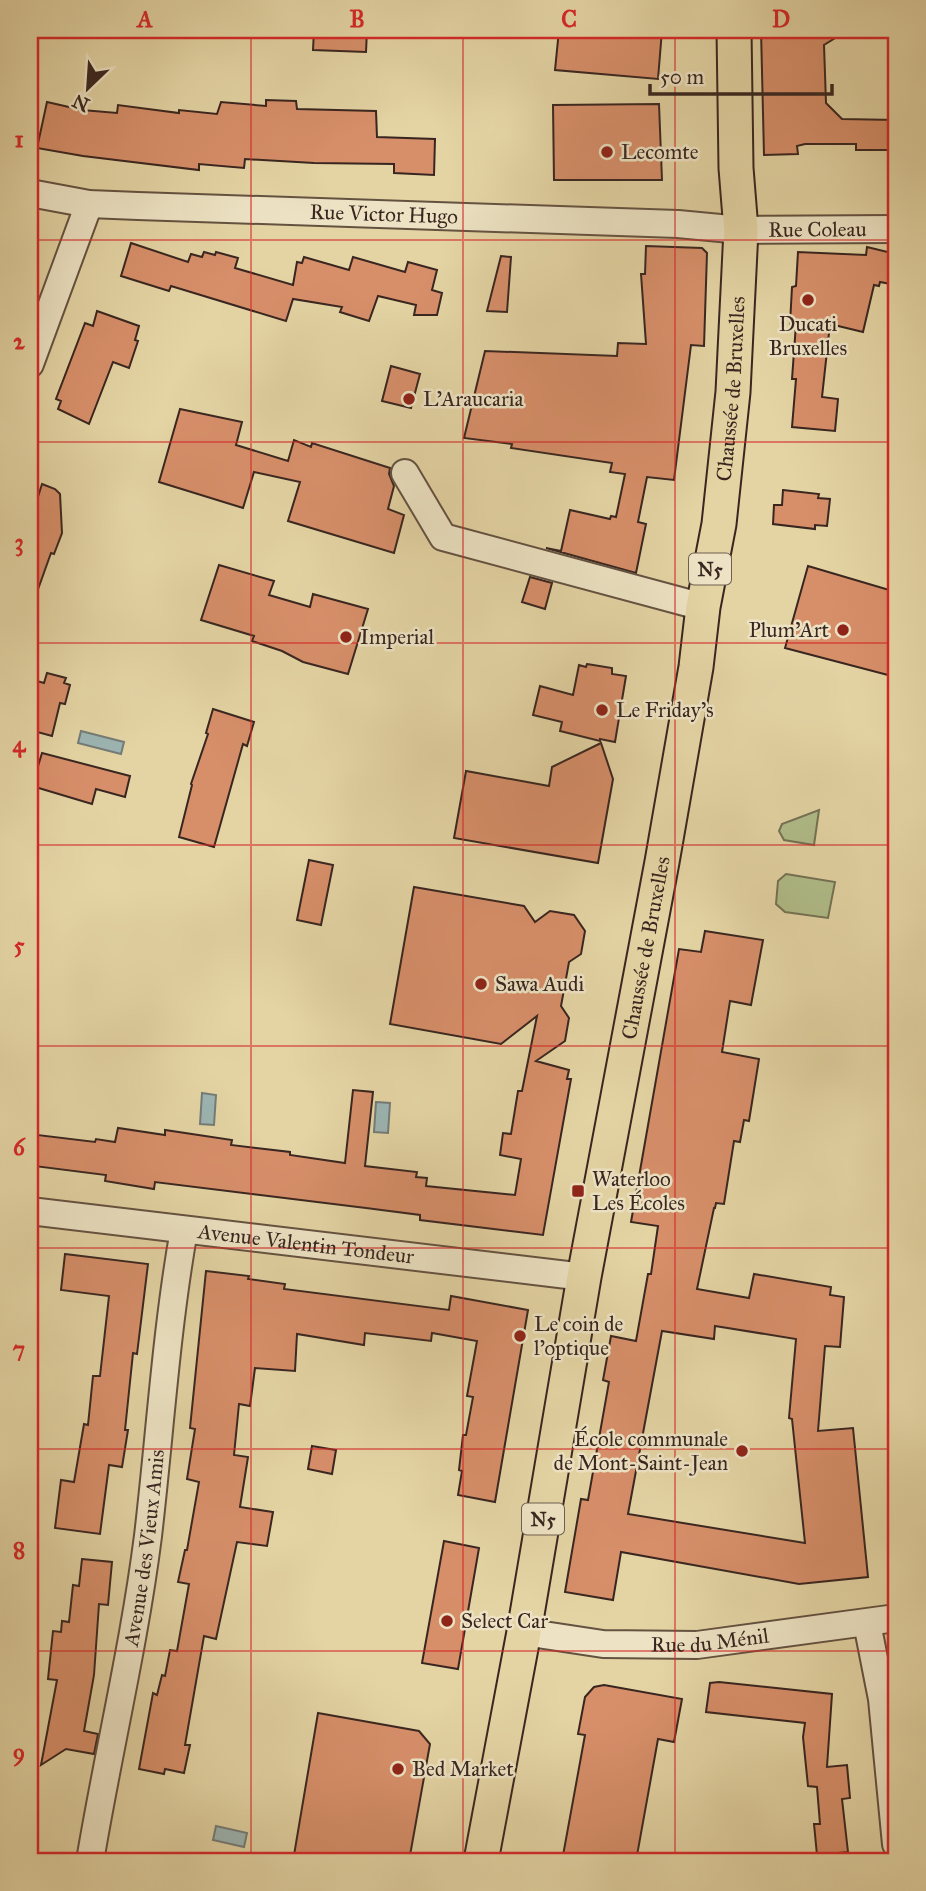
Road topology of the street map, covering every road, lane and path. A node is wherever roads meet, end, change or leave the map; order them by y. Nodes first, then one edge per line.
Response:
1 (734, 30) edge
2 (30, 194) edge
3 (89, 204) junction
4 (896, 229) edge
5 (741, 230) junction
6 (30, 364) edge
7 (405, 473) dead end
8 (703, 607) junction
9 (30, 1211) edge
10 (184, 1230) junction
11 (584, 1277) junction
12 (896, 1618) edge
13 (867, 1623) junction
14 (524, 1632) junction
15 (896, 1844) edge
16 (90, 1861) edge
17 (481, 1861) edge

1 - 5 main road, Chaussée de Bruxelles / N5
2 - 3 street, Rue Victor Hugo
3 - 5 street, Rue Victor Hugo
3 - 6 street
4 - 5 street, Rue Coleau
5 - 8 main road, Chaussée de Bruxelles / N5
7 - 8 street
8 - 11 main road, Chaussée de Bruxelles / N5
9 - 10 street, Avenue Valentin Tondeur
10 - 11 street, Avenue Valentin Tondeur
10 - 16 street, Avenue des Vieux Amis
11 - 14 main road, Chaussée de Bruxelles / N5
12 - 13 street, Rue du Ménil
13 - 14 street, Rue du Ménil
13 - 15 street
14 - 17 main road, Chaussée de Bruxelles / N5

